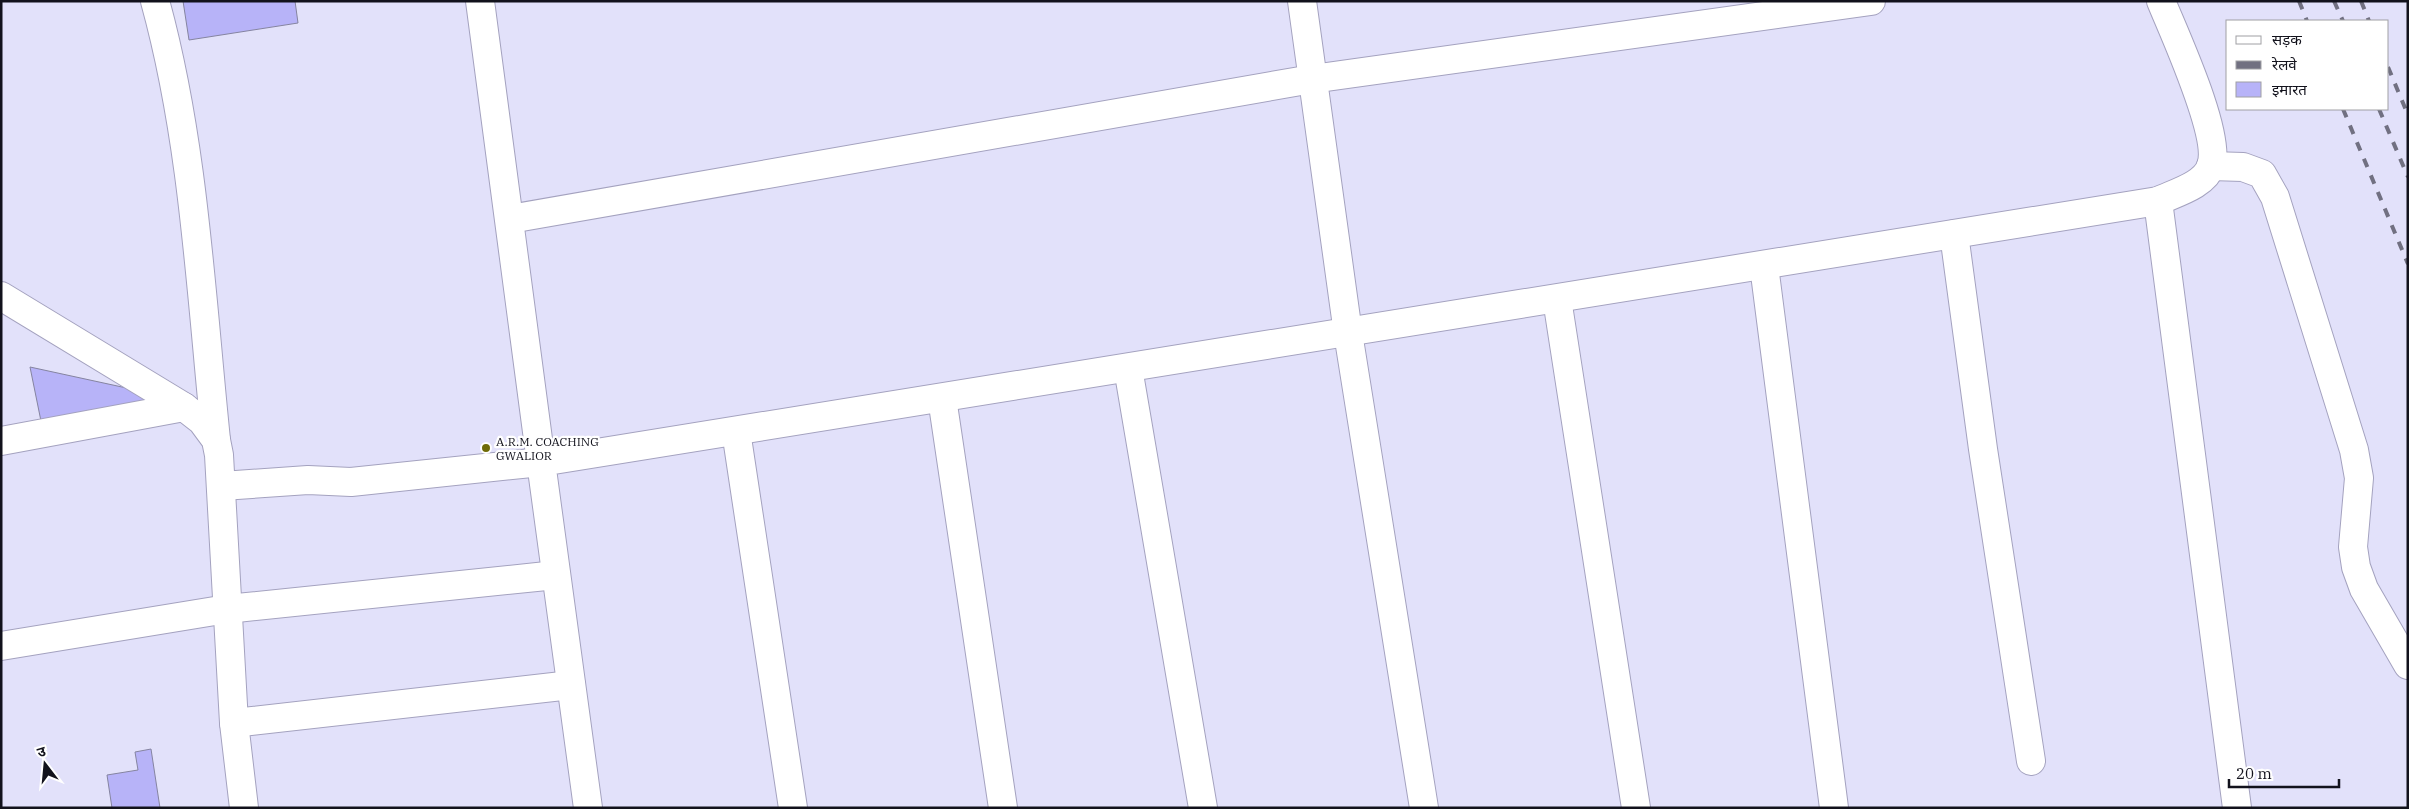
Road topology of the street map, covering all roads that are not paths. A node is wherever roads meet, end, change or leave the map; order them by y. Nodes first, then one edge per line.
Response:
1 (155, 1) edge
2 (480, 1) edge
3 (1302, 1) edge
4 (1871, 1) edge
5 (2161, 1) edge
6 (1312, 78) junction
7 (2212, 166) junction
8 (2158, 201) junction
9 (510, 219) junction
10 (1954, 234) junction
11 (1764, 266) junction
12 (1, 296) edge
13 (1558, 299) junction
14 (1348, 333) junction
15 (1128, 368) junction
16 (942, 398) junction
17 (184, 406) junction
18 (736, 431) junction
19 (216, 440) junction
20 (1, 441) edge
21 (541, 462) junction
22 (222, 486) junction
23 (556, 575) junction
24 (227, 609) junction
25 (1, 646) edge
26 (2408, 666) edge
27 (571, 686) junction
28 (234, 723) junction
29 (2032, 761) dead end
30 (582, 807) edge
31 (244, 808) edge
32 (793, 808) edge
33 (1003, 808) edge
34 (1203, 808) edge
35 (1424, 808) edge
36 (1636, 808) edge
37 (1834, 808) edge
38 (2237, 808) edge

1 - 19 street
2 - 9 street
3 - 6 street
4 - 6 street
5 - 7 street
6 - 9 street
6 - 14 street
7 - 8 street
7 - 26 street
8 - 10 street
8 - 38 street
9 - 21 street
10 - 11 street
10 - 29 street
11 - 13 street
11 - 37 street
12 - 17 street
13 - 14 street
13 - 36 street
14 - 15 street
14 - 35 street
15 - 16 street
15 - 34 street
16 - 18 street
16 - 33 street
17 - 19 street
17 - 20 street
18 - 21 street
18 - 32 street
19 - 22 street
21 - 22 street
21 - 23 street
22 - 24 street
23 - 24 street
23 - 27 street
24 - 25 street
24 - 28 street
27 - 28 street
27 - 30 street
28 - 31 street

